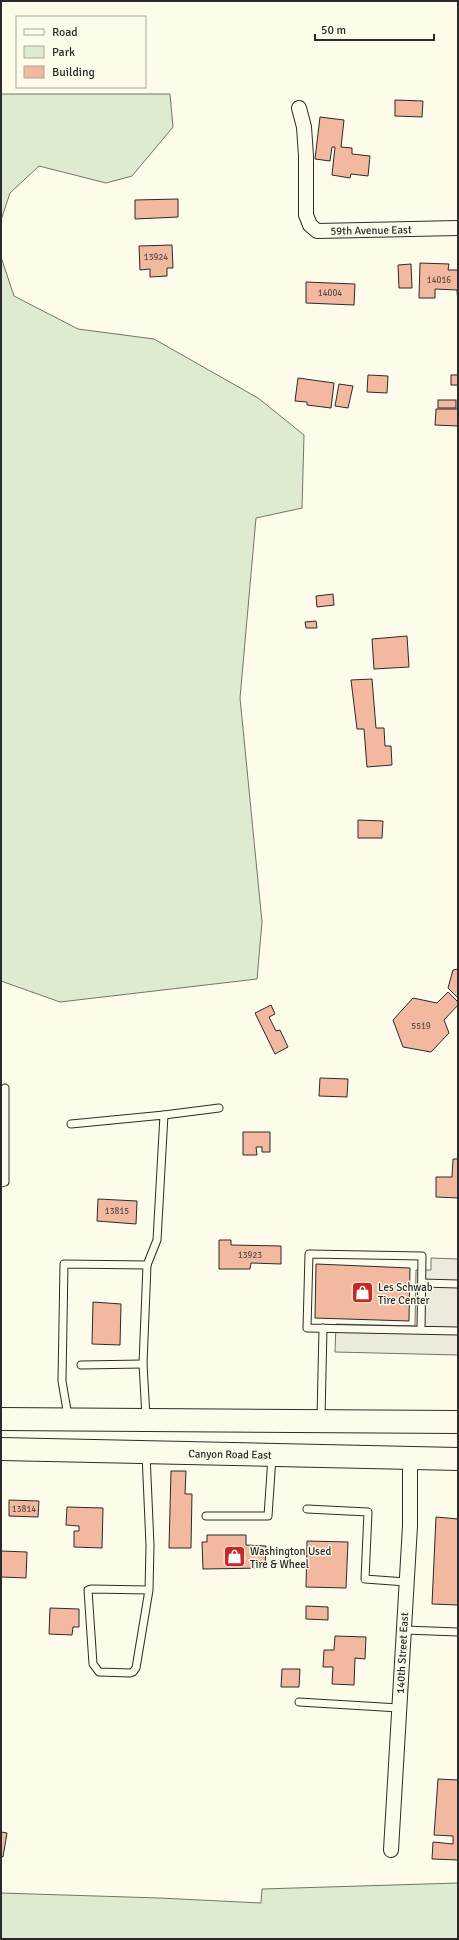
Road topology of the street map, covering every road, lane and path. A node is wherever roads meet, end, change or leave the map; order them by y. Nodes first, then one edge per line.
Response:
1 (299, 108) dead end
2 (458, 228) edge
3 (5, 1088) dead end
4 (219, 1108) dead end
5 (164, 1115) junction
6 (71, 1124) dead end
7 (1, 1184) edge
8 (147, 1265) junction
9 (422, 1283) junction
10 (458, 1284) edge
11 (323, 1328) junction
12 (421, 1330) junction
13 (458, 1331) edge
14 (143, 1364) junction
15 (81, 1365) dead end
16 (1, 1419) edge
17 (146, 1419) junction
18 (69, 1420) junction
19 (321, 1421) junction
20 (458, 1422) edge
21 (1, 1427) edge
22 (1, 1449) edge
23 (458, 1450) edge
24 (146, 1452) junction
25 (272, 1454) junction
26 (410, 1457) junction
27 (458, 1458) edge
28 (307, 1510) dead end
29 (206, 1516) dead end
30 (406, 1582) junction
31 (149, 1590) junction
32 (404, 1630) junction
33 (458, 1632) edge
34 (299, 1702) dead end
35 (399, 1708) junction
36 (391, 1850) dead end

1 - 2 street, 59th Avenue East
3 - 7 lane
4 - 5 lane
5 - 6 lane
5 - 8 lane
8 - 14 lane
8 - 18 lane
9 - 10 lane
9 - 11 lane
9 - 12 lane
11 - 12 lane
11 - 19 lane
12 - 13 lane
14 - 15 lane
14 - 17 lane
16 - 18 main road
17 - 18 main road
17 - 19 main road
18 - 21 main road
19 - 20 main road
22 - 24 main road, Canyon Road East
23 - 26 main road
24 - 25 main road, Canyon Road East
24 - 31 lane
25 - 26 main road, Canyon Road East
25 - 29 lane
26 - 27 main road, Canyon Road East
26 - 30 street, 140th Street East
28 - 30 lane
30 - 32 street, 140th Street East
31 - 31 lane
32 - 33 lane
32 - 35 street, 140th Street East
34 - 35 lane
35 - 36 street, 140th Street East

